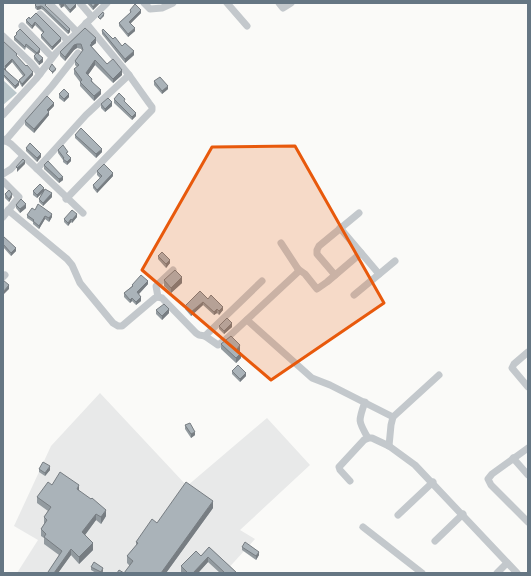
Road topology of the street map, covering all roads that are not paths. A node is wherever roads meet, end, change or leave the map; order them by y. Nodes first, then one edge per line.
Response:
1 (49, 3) edge
2 (80, 3) edge
3 (107, 3) edge
4 (144, 3) edge
5 (173, 3) edge
6 (227, 3) edge
7 (279, 3) edge
8 (291, 3) edge
9 (40, 14) dead end
10 (92, 17) junction
11 (86, 23) junction
12 (22, 26) dead end
13 (247, 26) dead end
14 (77, 32) junction
15 (3, 36) edge
16 (68, 41) junction
17 (78, 52) dead end
18 (52, 57) junction
19 (40, 74) junction
20 (129, 75) junction
21 (3, 115) edge
22 (4, 140) edge
23 (23, 156) junction
24 (37, 169) junction
25 (3, 174) edge
26 (3, 181) edge
27 (66, 198) junction
28 (8, 210) junction
29 (83, 213) dead end
30 (359, 213) dead end
31 (3, 216) edge
32 (340, 228) junction
33 (281, 243) dead end
34 (361, 253) junction
35 (395, 262) dead end
36 (298, 269) junction
37 (172, 270) dead end
38 (379, 274) junction
39 (335, 275) junction
40 (262, 281) dead end
41 (354, 295) dead end
42 (158, 297) junction
43 (247, 320) junction
44 (205, 336) junction
45 (528, 352) edge
46 (439, 375) dead end
47 (528, 387) edge
48 (365, 402) junction
49 (393, 417) junction
50 (368, 438) junction
51 (389, 446) junction
52 (528, 448) edge
53 (513, 458) junction
54 (528, 475) edge
55 (350, 481) dead end
56 (432, 482) junction
57 (463, 514) junction
58 (398, 515) dead end
59 (528, 522) edge
60 (363, 527) dead end
61 (435, 541) dead end
62 (507, 563) junction
63 (422, 573) edge
64 (498, 573) edge
65 (517, 573) edge

1 - 14 street
2 - 10 street
3 - 10 street
4 - 5 street
6 - 13 street
7 - 8 street
9 - 16 street
10 - 11 street
11 - 14 street
11 - 20 street
12 - 18 street
14 - 16 street
15 - 19 street
16 - 18 street
17 - 22 street
18 - 19 street
19 - 21 street
20 - 24 street
20 - 27 street
22 - 23 street
23 - 24 street
23 - 25 street
24 - 27 street
26 - 28 street
27 - 29 street
28 - 31 street
28 - 42 street
30 - 32 street
32 - 34 street
32 - 39 street
33 - 36 street
34 - 38 street
34 - 39 street
35 - 38 street
36 - 39 street
36 - 43 street
37 - 42 street
38 - 41 street
40 - 44 street
42 - 44 street
43 - 44 street
43 - 48 street
45 - 47 street
46 - 49 street
48 - 49 street
48 - 50 street
49 - 51 street
50 - 51 street
50 - 55 street
51 - 56 street
52 - 53 street
53 - 54 street
53 - 59 street
56 - 57 street
56 - 58 street
57 - 61 street
57 - 62 street
60 - 63 street
62 - 64 street
62 - 65 street

